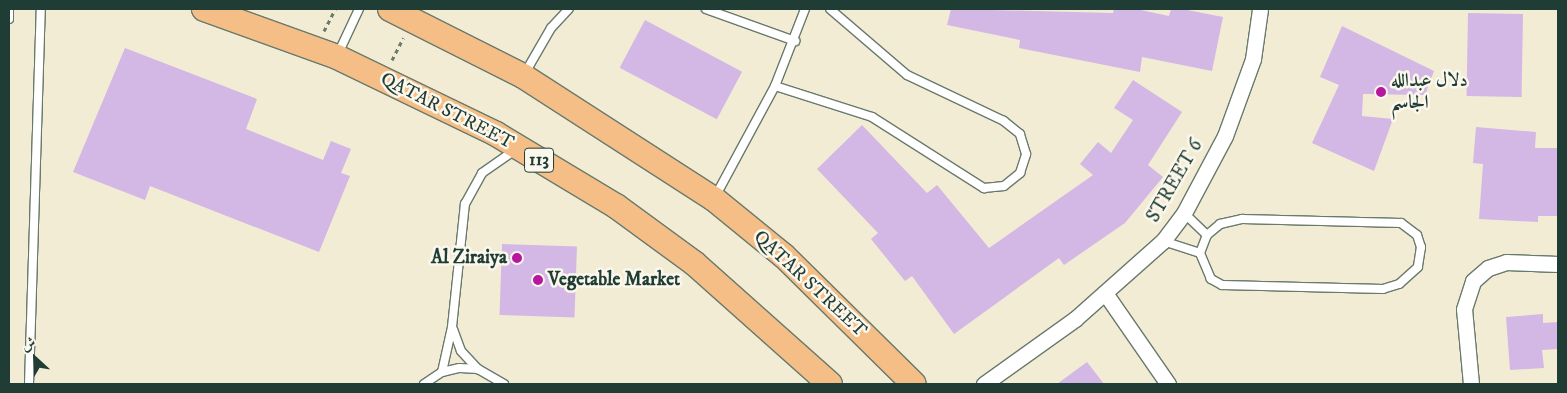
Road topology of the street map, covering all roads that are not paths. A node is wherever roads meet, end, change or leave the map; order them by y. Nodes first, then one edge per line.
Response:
1 (9, 9) edge
2 (41, 9) edge
3 (204, 9) edge
4 (359, 9) edge
5 (390, 9) edge
6 (569, 9) edge
7 (706, 9) edge
8 (805, 9) edge
9 (830, 9) edge
10 (1260, 9) edge
11 (9, 19) edge
12 (795, 41) junction
13 (336, 58) junction
14 (522, 76) junction
15 (775, 86) junction
16 (520, 148) junction
17 (714, 199) junction
18 (1184, 213) junction
19 (1207, 235) junction
20 (1163, 241) junction
21 (1200, 253) junction
22 (1558, 264) edge
23 (1105, 293) junction
24 (452, 327) junction
25 (478, 370) junction
26 (442, 372) junction
27 (426, 382) edge
28 (28, 384) edge
29 (419, 384) edge
30 (504, 384) edge
31 (830, 384) edge
32 (914, 384) edge
33 (984, 384) edge
34 (1168, 384) edge
35 (1471, 384) edge

1 - 11 lane
2 - 28 lane
3 - 13 main road, QATAR STREET / 113
4 - 13 lane
5 - 14 main road, QATAR STREET
6 - 14 lane
7 - 12 lane
8 - 12 lane
9 - 15 lane
10 - 18 street, STREET 6
12 - 15 lane
13 - 16 main road, QATAR STREET / 113
14 - 17 main road, QATAR STREET
15 - 17 lane
16 - 24 lane
16 - 31 main road, QATAR STREET / 113
17 - 32 main road, QATAR STREET
18 - 19 lane
18 - 20 street, STREET 6
19 - 21 lane
19 - 21 lane
20 - 21 lane
20 - 23 street, STREET 6
22 - 35 street
23 - 33 street, STREET 6
23 - 34 street
24 - 25 lane
24 - 26 lane
25 - 26 lane
25 - 30 lane
26 - 27 lane
27 - 29 lane

